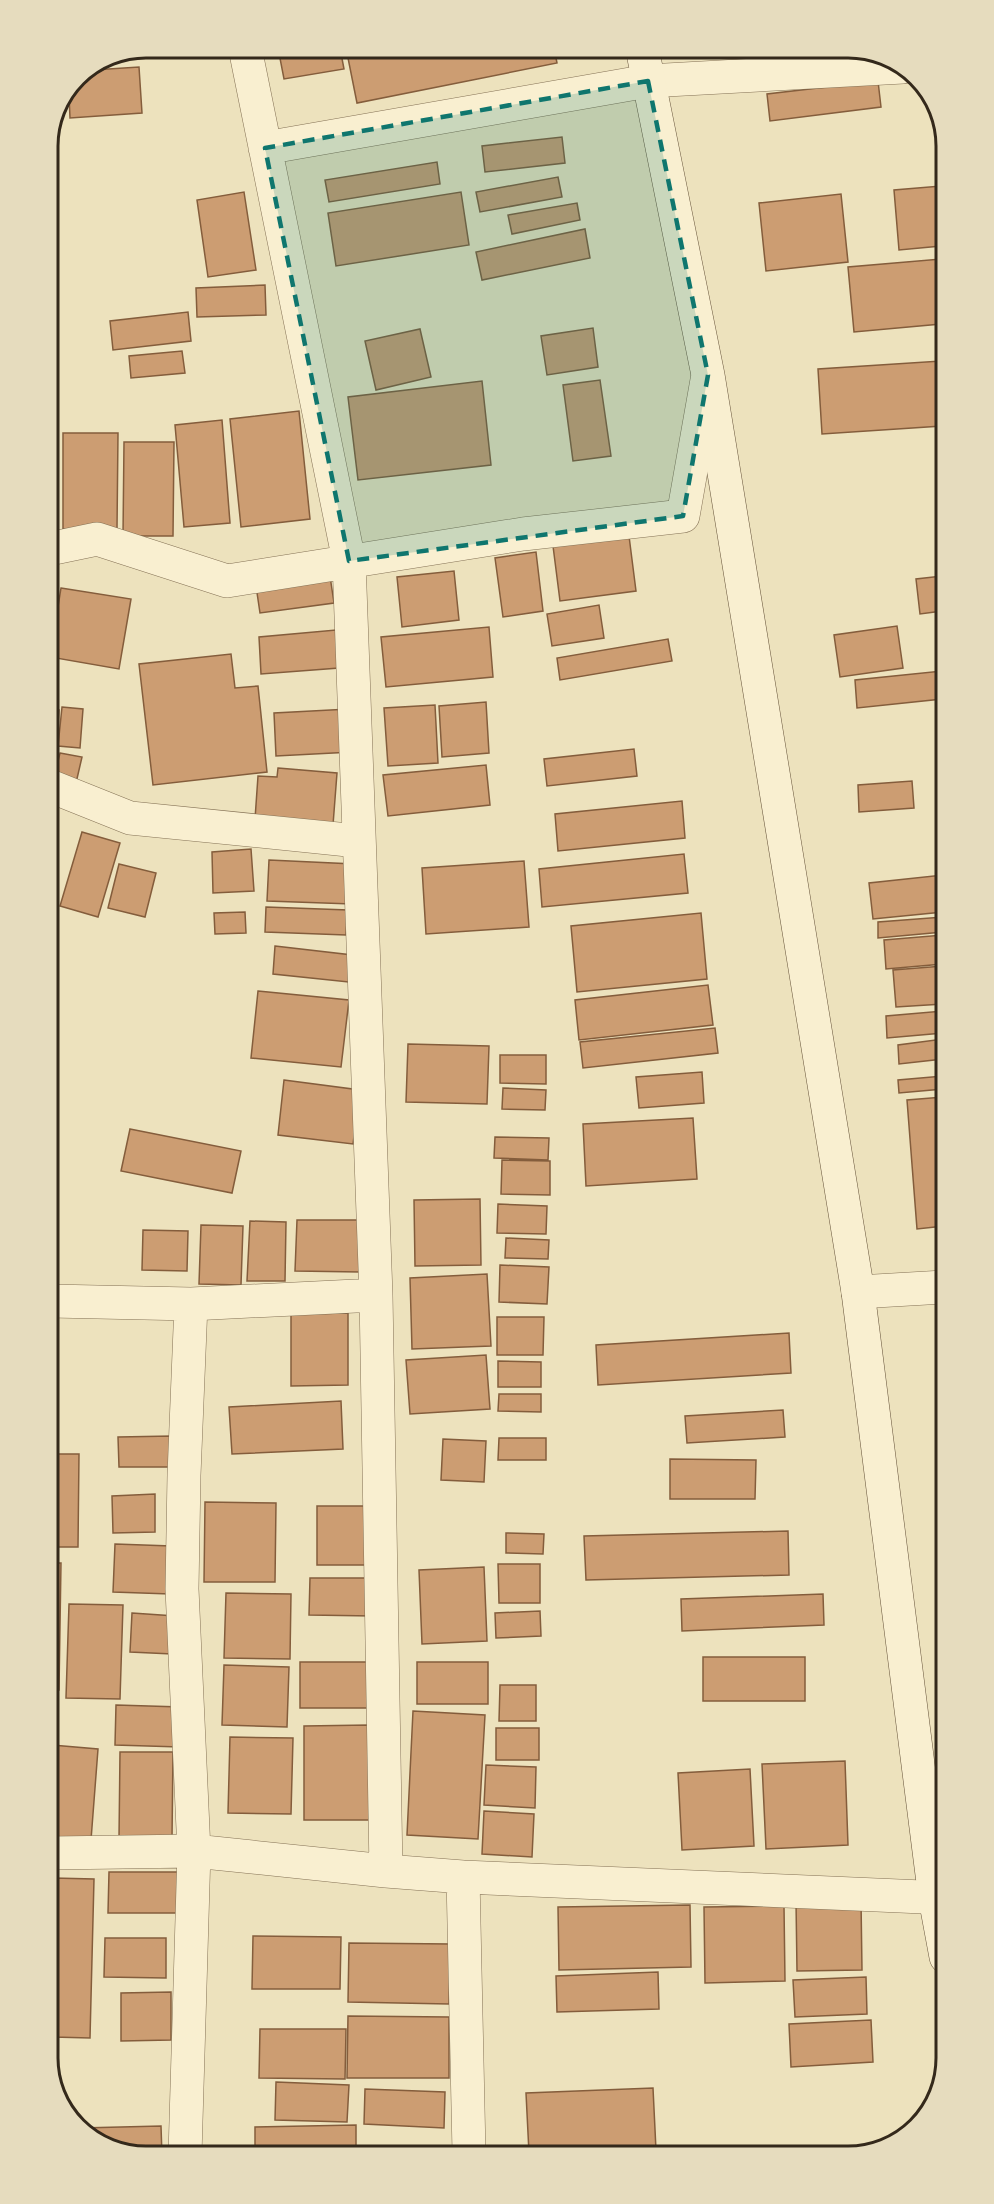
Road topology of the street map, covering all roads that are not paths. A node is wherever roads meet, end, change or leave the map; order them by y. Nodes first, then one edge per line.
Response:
1 (247, 58) edge
2 (644, 59) edge
3 (887, 68) edge
4 (648, 81) junction
5 (265, 148) junction
6 (708, 375) junction
7 (59, 547) edge
8 (349, 561) junction
9 (59, 789) edge
10 (358, 841) junction
11 (936, 1287) edge
12 (858, 1292) junction
13 (376, 1295) junction
14 (58, 1301) edge
15 (191, 1304) junction
16 (194, 1851) junction
17 (58, 1853) edge
18 (936, 1868) edge
19 (386, 1871) junction
20 (463, 1877) junction
21 (936, 1898) edge
22 (185, 2145) edge
23 (469, 2145) edge

1 - 5 street
2 - 4 street
3 - 4 street
4 - 5 street
4 - 6 street
5 - 8 street
6 - 8 street
6 - 12 street
7 - 8 street
8 - 10 street
9 - 10 street
10 - 13 street
11 - 12 street
12 - 18 street
13 - 15 street
13 - 19 street
14 - 15 street
15 - 16 street
16 - 17 street
16 - 19 street
16 - 22 street
19 - 20 street
20 - 21 street
20 - 23 street

